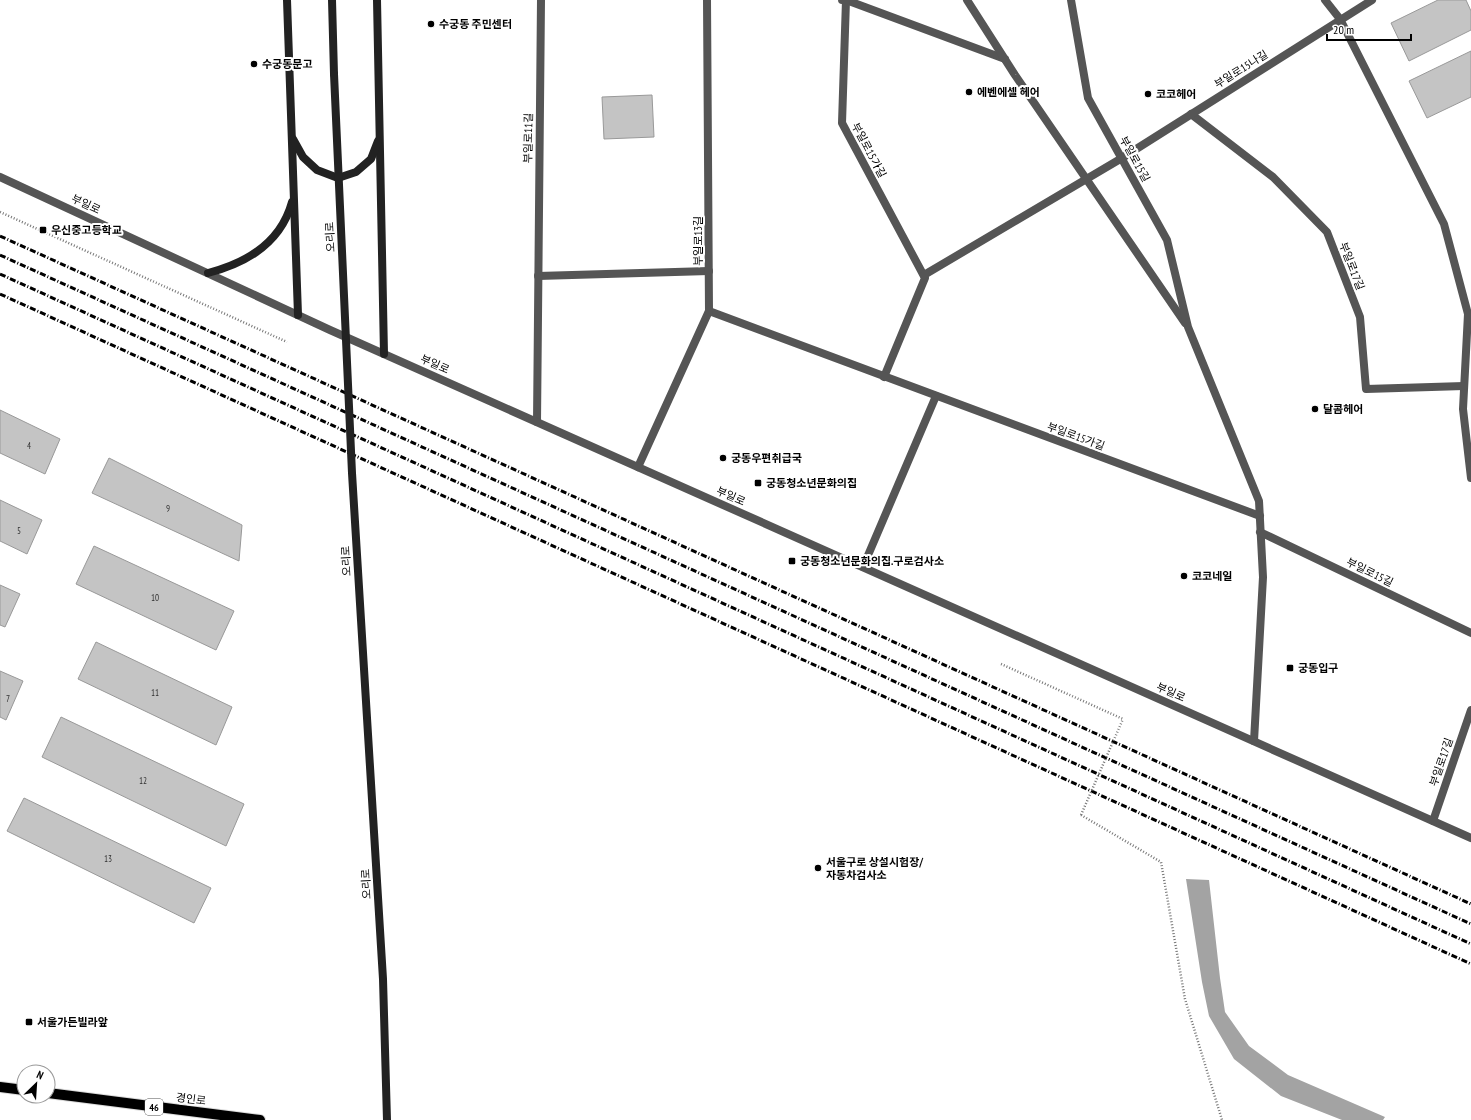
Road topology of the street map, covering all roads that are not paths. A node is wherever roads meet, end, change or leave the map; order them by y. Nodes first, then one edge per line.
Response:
1 (287, 0) edge
2 (332, 0) edge
3 (377, 0) edge
4 (541, 0) edge
5 (707, 0) edge
6 (841, 0) edge
7 (846, 0) edge
8 (967, 0) edge
9 (1071, 0) edge
10 (1325, 0) edge
11 (1372, 0) edge
12 (1340, 19) junction
13 (1005, 59) junction
14 (1191, 114) junction
15 (292, 136) junction
16 (380, 138) junction
17 (1122, 158) junction
18 (0, 177) edge
19 (1086, 179) junction
20 (295, 193) junction
21 (709, 271) junction
22 (208, 273) junction
23 (924, 275) junction
24 (538, 276) junction
25 (709, 312) junction
26 (298, 315) junction
27 (1188, 327) junction
28 (384, 354) junction
29 (884, 377) junction
30 (1464, 386) junction
31 (936, 396) junction
32 (537, 422) junction
33 (638, 467) junction
34 (1471, 478) edge
35 (1260, 516) junction
36 (1260, 532) junction
37 (863, 567) junction
38 (1471, 632) edge
39 (1471, 710) edge
40 (1254, 741) junction
41 (1433, 821) junction
42 (1471, 838) edge
43 (0, 1087) edge
44 (16, 1089) edge
45 (56, 1094) edge
46 (260, 1120) edge
47 (387, 1120) edge

1 - 15 main road
2 - 47 main road, 오리로, bridge
3 - 16 main road
4 - 24 street, 부일로11길
5 - 21 street, 부일로13길
6 - 7 street
7 - 13 street
7 - 23 street, 부일로15가길
8 - 13 street, 부일로15길
9 - 17 street, 부일로15길
10 - 12 street
11 - 12 street, 부일로15나길
12 - 14 street, 부일로15나길
12 - 30 street
13 - 19 street, 부일로15길
14 - 17 street, 부일로15나길
14 - 30 street, 부일로17길
15 - 16 main road
15 - 20 main road
16 - 28 main road
17 - 19 street
17 - 27 street, 부일로15길
18 - 22 street, 부일로
19 - 23 street
19 - 27 street, 부일로15길
20 - 22 main road
20 - 26 main road
21 - 24 street
21 - 25 street, 부일로13길
22 - 26 street, 부일로
23 - 29 street
24 - 32 street, 부일로11길
25 - 29 street, 부일로15가길
25 - 33 street, 부일로13길
26 - 28 street, 부일로
27 - 35 street, 부일로15길
28 - 32 street, 부일로
29 - 31 street, 부일로15가길
30 - 34 street
31 - 35 street, 부일로15가길
31 - 37 street
32 - 33 street, 부일로
33 - 37 street, 부일로
35 - 36 street, 부일로15길
36 - 38 street, 부일로15길
36 - 40 street, 부일로15길
37 - 40 street, 부일로
39 - 41 street, 부일로17길
40 - 41 street, 부일로
41 - 42 street, 부일로
43 - 44 main road
45 - 46 main road, 경인로 / 46

